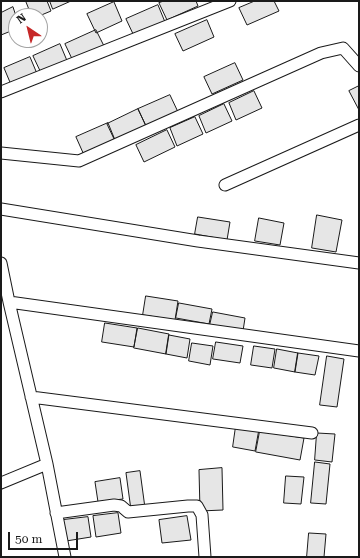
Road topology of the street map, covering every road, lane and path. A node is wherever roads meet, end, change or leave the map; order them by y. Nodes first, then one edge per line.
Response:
1 (230, 1) edge
2 (359, 66) edge
3 (1, 92) edge
4 (359, 125) edge
5 (1, 153) edge
6 (225, 185) dead end
7 (1, 209) edge
8 (1, 263) edge
9 (359, 263) edge
10 (9, 302) junction
11 (359, 352) edge
12 (31, 397) junction
13 (312, 433) dead end
14 (47, 464) junction
15 (1, 483) edge
16 (56, 513) junction
17 (65, 557) edge
18 (205, 557) edge

1 - 3 street
2 - 5 street
4 - 6 street
7 - 9 street
8 - 10 street
10 - 11 street
10 - 12 street
12 - 13 street
12 - 14 street
14 - 15 street
14 - 16 street
16 - 17 street
16 - 18 street

